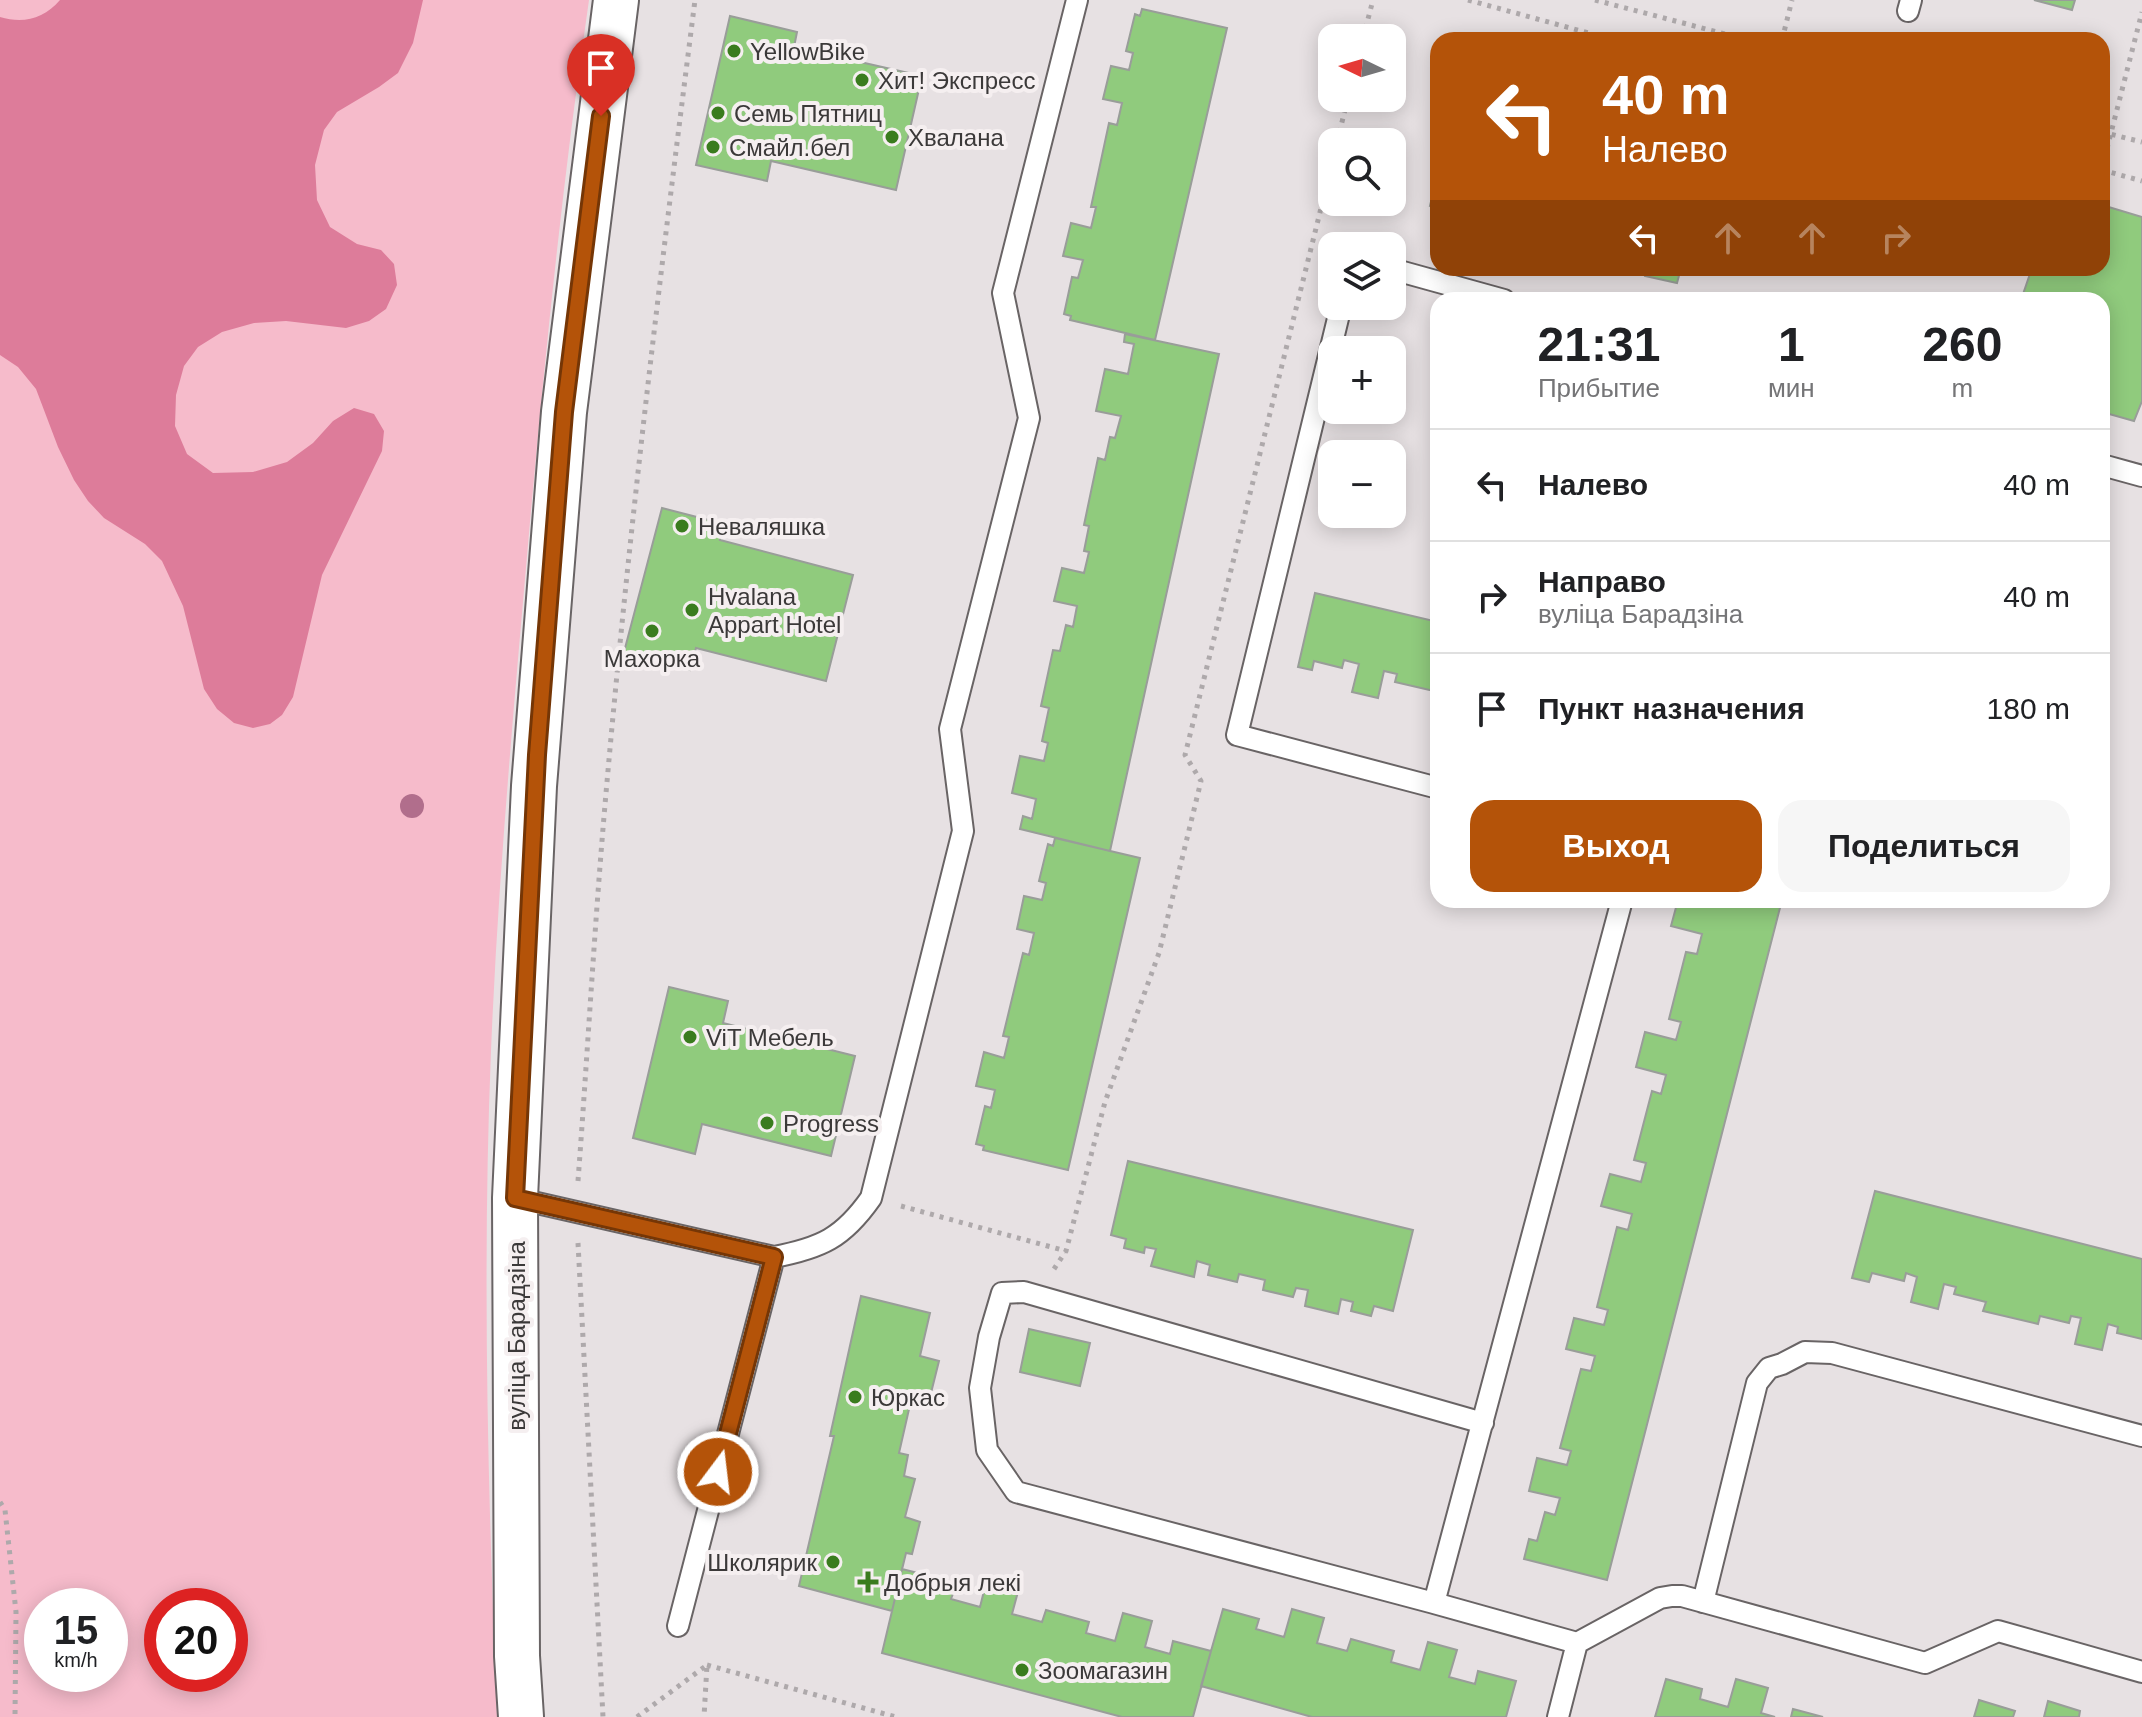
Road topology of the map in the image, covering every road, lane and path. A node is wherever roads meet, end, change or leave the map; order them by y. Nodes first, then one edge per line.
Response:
1 (616, 0) edge
2 (695, 0) edge
3 (1077, 0) edge
4 (1373, 0) edge
5 (1468, 0) edge
6 (1595, 0) edge
7 (1792, 0) edge
8 (2142, 12) edge
9 (1367, 24) edge
10 (1585, 32) edge
11 (1717, 32) edge
12 (1784, 32) edge
13 (2111, 134) junction
14 (2110, 138) edge
15 (2142, 142) edge
16 (2110, 171) edge
17 (2142, 181) edge
18 (1319, 216) edge
19 (1406, 273) edge
20 (1475, 292) edge
21 (1338, 320) edge
22 (2110, 467) edge
23 (2142, 476) edge
24 (1430, 786) edge
25 (1620, 908) edge
26 (515, 1198) junction
27 (871, 1198) junction
28 (576, 1212) junction
29 (1066, 1251) junction
30 (774, 1257) junction
31 (1024, 1292) junction
32 (1483, 1423) junction
33 (2142, 1436) edge
34 (0, 1502) edge
35 (1703, 1602) junction
36 (1434, 1603) junction
37 (678, 1626) dead end
38 (1577, 1643) junction
39 (707, 1665) junction
40 (2142, 1672) edge
41 (15, 1717) edge
42 (521, 1717) edge
43 (603, 1717) edge
44 (637, 1717) edge
45 (704, 1717) edge
46 (896, 1717) edge
47 (1558, 1717) edge

1 - 26 street, вуліца Барадзіна
2 - 28 path
3 - 27 lane
4 - 9 path
5 - 10 path
6 - 11 path
7 - 12 path
8 - 13 path
13 - 14 path
13 - 15 path
16 - 17 path
18 - 29 path
19 - 20 lane
21 - 24 lane
22 - 23 lane
25 - 32 lane
26 - 28 lane
26 - 42 street, вуліца Барадзіна
27 - 29 path
27 - 30 lane
28 - 30 lane
28 - 43 path
29 - 31 path
30 - 37 lane
31 - 32 lane
31 - 36 lane
32 - 36 lane
33 - 35 lane
34 - 41 path
35 - 38 lane
35 - 40 lane
36 - 38 lane
38 - 47 lane
39 - 44 path
39 - 45 path
39 - 46 path

